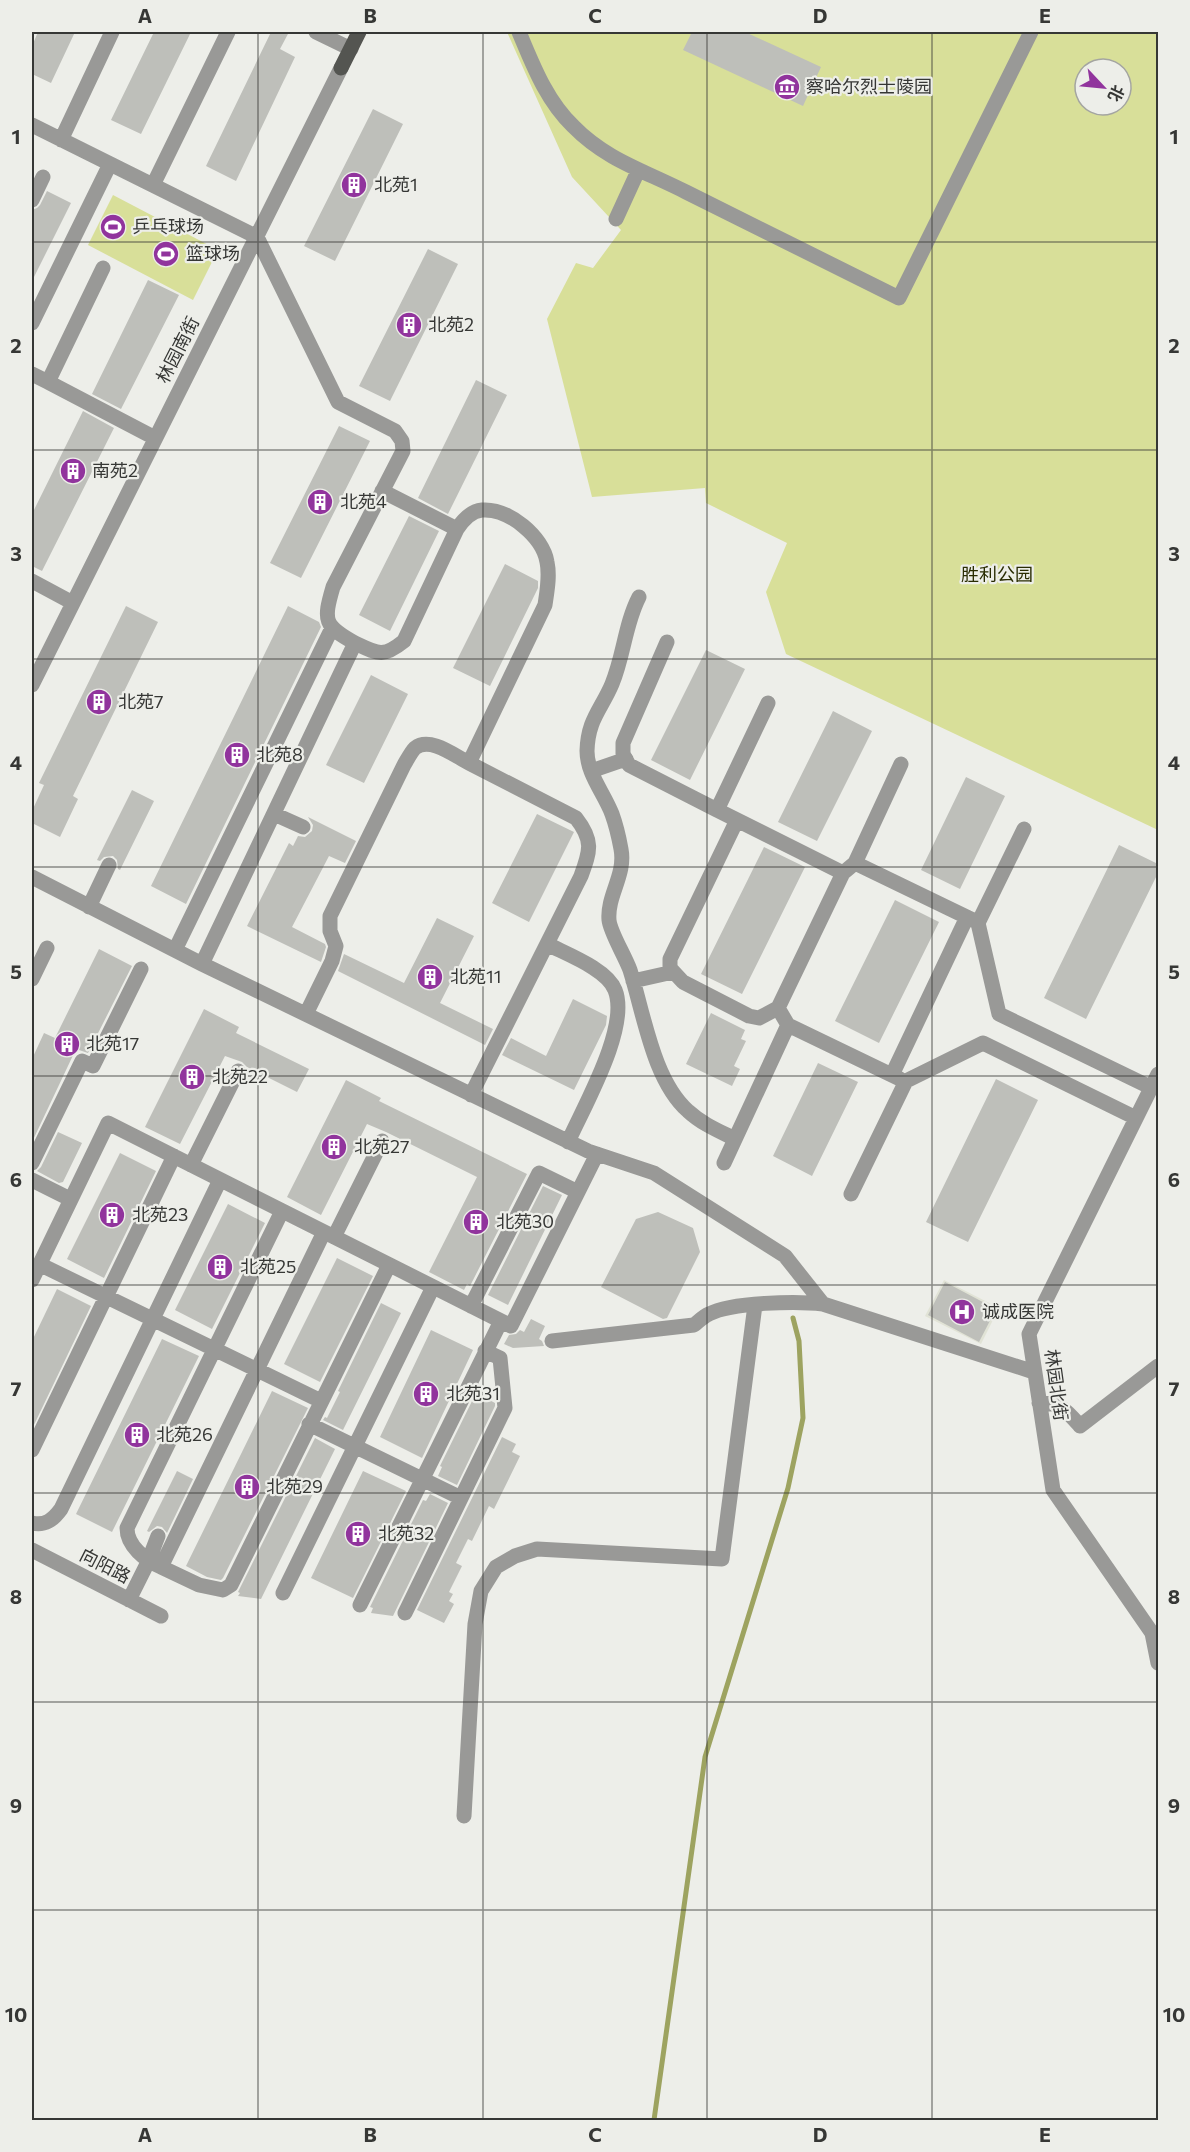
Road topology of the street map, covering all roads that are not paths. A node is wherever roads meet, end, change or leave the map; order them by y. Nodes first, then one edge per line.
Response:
1 (112, 32) edge
2 (228, 32) edge
3 (316, 32) edge
4 (359, 32) edge
5 (519, 32) edge
6 (1031, 32) edge
7 (351, 49) junction
8 (341, 68) joint
9 (32, 125) edge
10 (62, 140) junction
11 (110, 164) junction
12 (638, 171) junction
13 (43, 177) dead end
14 (153, 185) junction
15 (32, 200) edge
16 (616, 219) dead end
17 (257, 237) junction
18 (103, 268) dead end
19 (32, 323) edge
20 (32, 374) edge
21 (48, 382) junction
22 (155, 438) junction
23 (382, 491) junction
24 (457, 529) junction
25 (32, 582) edge
26 (639, 597) dead end
27 (73, 603) junction
28 (332, 627) junction
29 (667, 642) dead end
30 (355, 643) junction
31 (32, 685) edge
32 (768, 704) dead end
33 (626, 759) junction
34 (469, 763) junction
35 (901, 764) dead end
36 (591, 771) junction
37 (717, 810) junction
38 (274, 814) junction
39 (737, 820) junction
40 (303, 827) dead end
41 (1024, 829) dead end
42 (855, 863) junction
43 (109, 865) dead end
44 (843, 873) junction
45 (32, 878) edge
46 (89, 907) junction
47 (973, 920) junction
48 (547, 944) junction
49 (47, 948) dead end
50 (175, 950) junction
51 (202, 964) junction
52 (141, 969) dead end
53 (673, 972) junction
54 (32, 979) edge
55 (633, 981) junction
56 (778, 1008) junction
57 (306, 1014) junction
58 (788, 1025) junction
59 (238, 1071) dead end
60 (899, 1078) junction
61 (1155, 1081) edge
62 (471, 1095) junction
63 (1136, 1118) junction
64 (735, 1139) junction
65 (382, 1141) dead end
66 (568, 1142) junction
67 (597, 1154) junction
68 (174, 1156) junction
69 (32, 1163) edge
70 (724, 1163) dead end
71 (191, 1165) junction
72 (32, 1180) edge
73 (220, 1180) junction
74 (578, 1192) junction
75 (851, 1194) dead end
76 (70, 1199) junction
77 (282, 1211) junction
78 (329, 1234) junction
79 (39, 1264) junction
80 (389, 1264) junction
81 (32, 1280) edge
82 (433, 1287) junction
83 (105, 1296) junction
84 (823, 1304) junction
85 (755, 1305) junction
86 (471, 1306) junction
87 (153, 1319) junction
88 (501, 1321) junction
89 (552, 1341) dead end
90 (214, 1349) junction
91 (485, 1351) junction
92 (1158, 1366) edge
93 (257, 1370) junction
94 (1034, 1372) junction
95 (321, 1401) junction
96 (1039, 1403) junction
97 (309, 1424) junction
98 (355, 1446) junction
99 (32, 1450) edge
100 (423, 1479) junction
101 (461, 1498) junction
102 (32, 1523) edge
103 (158, 1536) dead end
104 (32, 1550) edge
105 (154, 1564) junction
106 (283, 1593) dead end
107 (129, 1600) junction
108 (360, 1605) dead end
109 (405, 1613) dead end
110 (161, 1616) dead end
111 (1158, 1664) edge
112 (464, 1816) dead end

1 - 10 street
2 - 14 street
3 - 7 street
4 - 7 main road, 林园南街
5 - 12 street
6 - 12 street
7 - 8 main road, 林园南街
8 - 17 street, 林园南街
9 - 10 street
10 - 11 street
11 - 14 street
11 - 19 street
12 - 16 street
13 - 15 street
14 - 17 street
17 - 22 street, 林园南街
17 - 23 street
18 - 21 street
20 - 21 street
21 - 22 street
22 - 27 street, 林园南街
23 - 24 street
23 - 28 street
24 - 30 street
24 - 34 street
25 - 27 street
26 - 36 street
27 - 31 street, 林园南街
28 - 30 street
28 - 50 street
29 - 33 street
30 - 38 street
32 - 37 street
33 - 36 street
33 - 37 street
34 - 48 street
34 - 57 street
35 - 42 street
36 - 55 street
37 - 39 street
38 - 40 street
38 - 51 street
39 - 44 street
39 - 53 street
41 - 47 street
42 - 44 street
42 - 47 street
43 - 46 street
44 - 56 street
45 - 46 street
46 - 50 street
47 - 60 street
47 - 61 street
48 - 62 street
48 - 66 street
49 - 54 street
50 - 51 street
51 - 57 street
52 - 69 street
53 - 55 street
53 - 56 street
55 - 64 street
56 - 58 street
57 - 62 street
58 - 60 street
58 - 64 street
59 - 71 street
60 - 63 street
60 - 75 street
61 - 63 street, 林园北街
62 - 66 street
63 - 94 street, 林园北街
64 - 70 street
65 - 78 street
66 - 67 street
67 - 74 street
67 - 84 street
68 - 71 street
68 - 76 street
68 - 83 street
71 - 73 street
72 - 76 street
73 - 77 street
73 - 87 street
74 - 86 street
74 - 88 street
76 - 79 street
77 - 78 street
77 - 90 street
78 - 80 street
78 - 93 street
79 - 81 street
79 - 83 street
80 - 82 street
80 - 95 street
82 - 86 street
82 - 98 street
83 - 87 street
83 - 99 street
84 - 85 street
84 - 94 street
85 - 89 street
85 - 112 street
86 - 88 street
87 - 90 street
87 - 102 street
88 - 91 street
90 - 93 street
90 - 105 street
91 - 100 street
91 - 101 street
92 - 96 street
93 - 95 street
93 - 105 street
94 - 96 street, 林园北街
95 - 97 street
96 - 111 street, 林园北街
97 - 98 street
97 - 105 street
98 - 100 street
98 - 106 street
100 - 101 street
100 - 108 street
101 - 109 street
103 - 105 street
104 - 107 street, 向阳路
105 - 107 street
107 - 110 street, 向阳路

